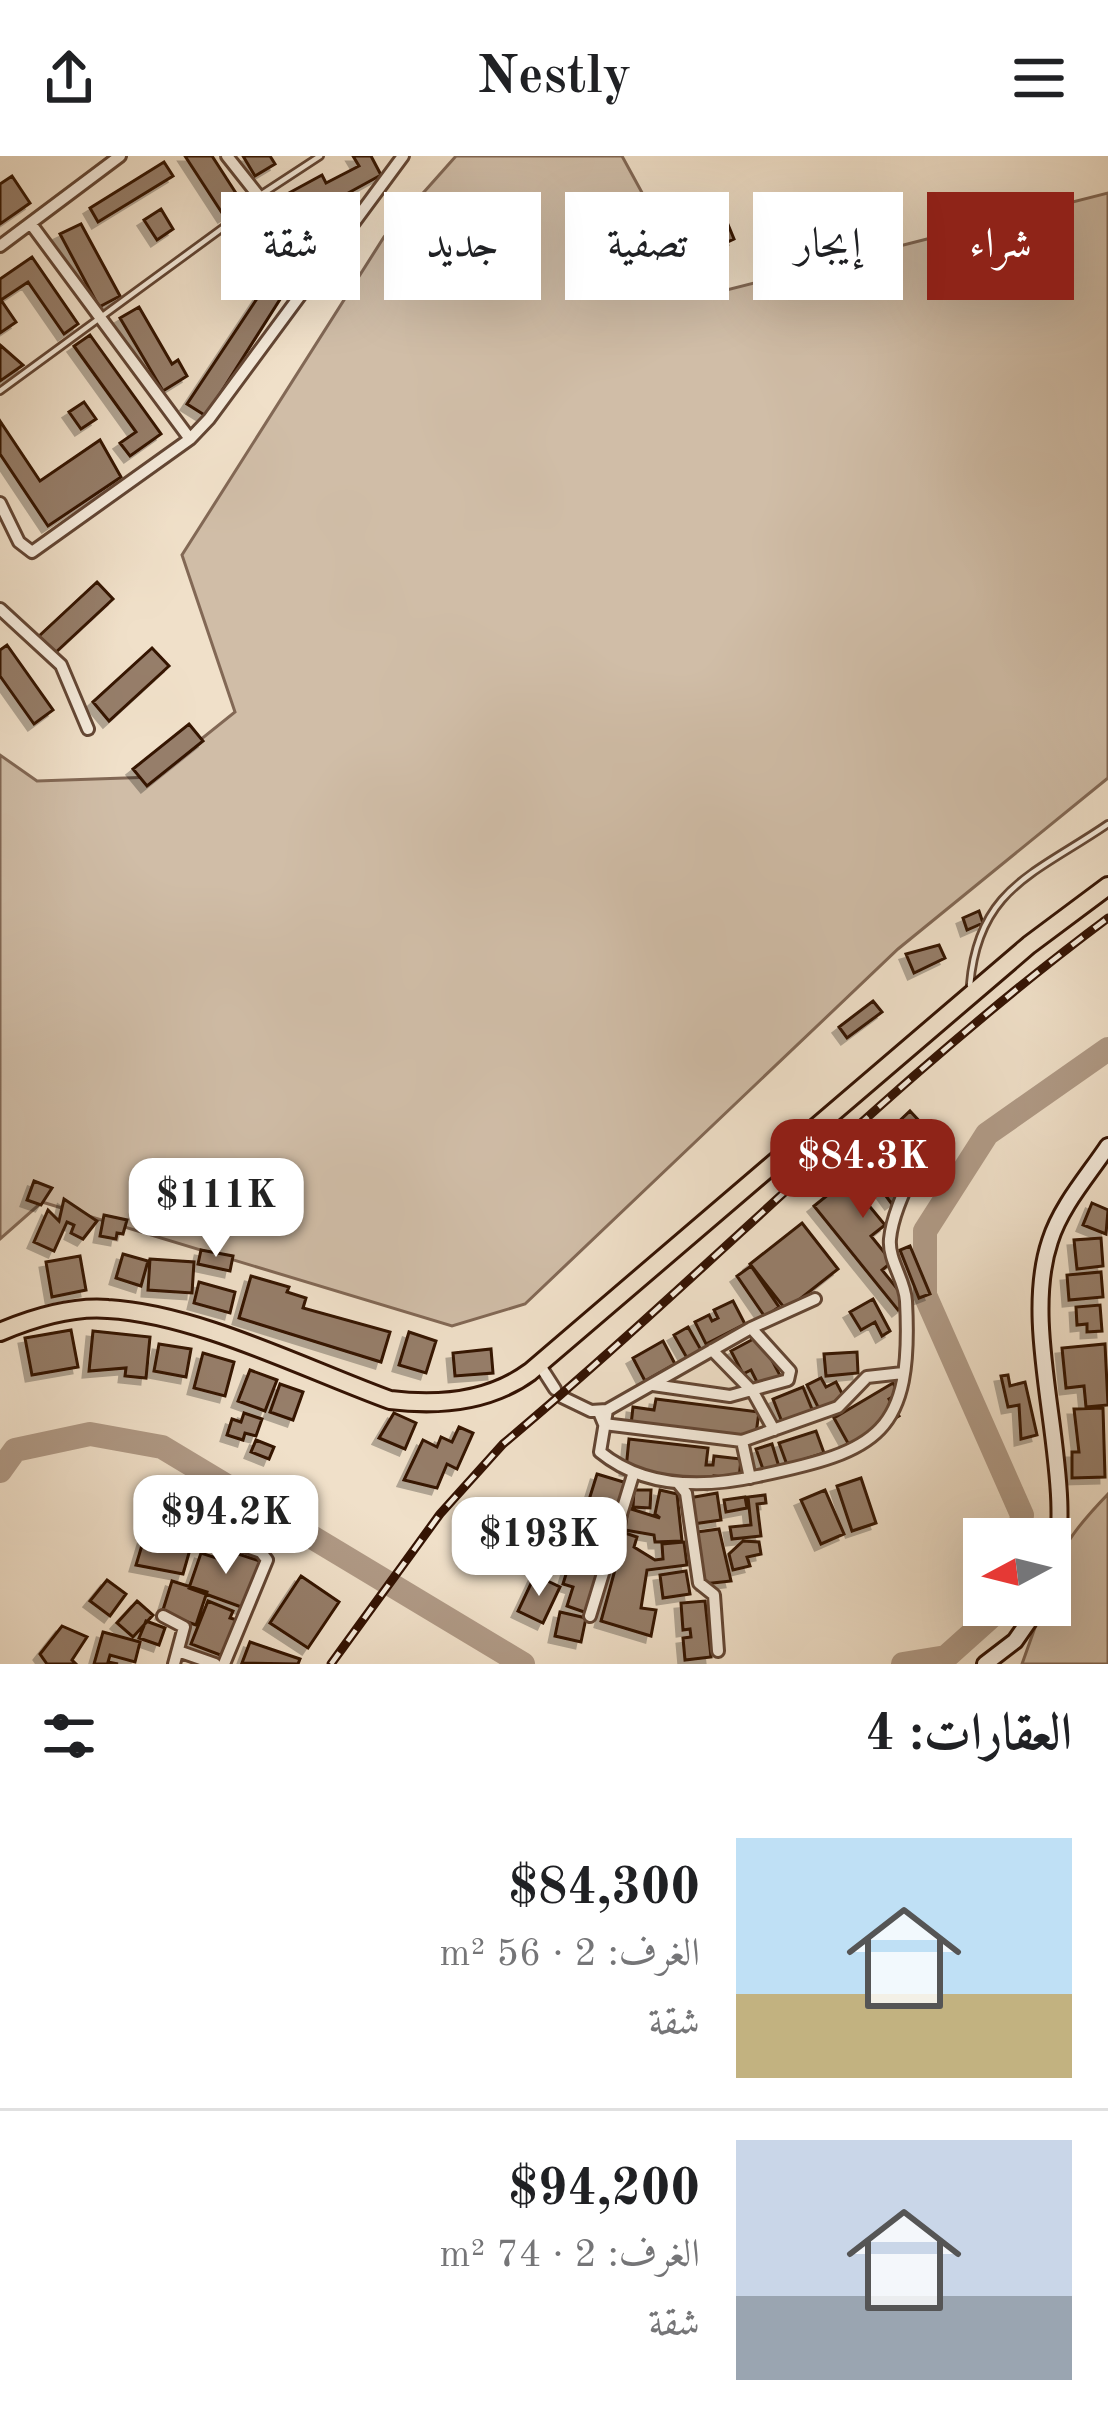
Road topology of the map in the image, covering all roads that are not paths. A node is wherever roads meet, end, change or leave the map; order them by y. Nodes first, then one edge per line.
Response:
1 (120, 156) edge
2 (227, 156) edge
3 (320, 156) edge
4 (403, 156) edge
5 (256, 192) edge
6 (265, 192) edge
7 (360, 214) edge
8 (31, 224) junction
9 (221, 228) edge
10 (0, 246) edge
11 (297, 300) edge
12 (100, 316) junction
13 (0, 391) edge
14 (190, 439) junction
15 (0, 503) edge
16 (0, 609) edge
17 (88, 729) dead end
18 (1108, 824) edge
19 (1108, 886) edge
20 (969, 997) junction
21 (925, 1144) dead end
22 (1108, 1146) edge
23 (815, 1299) dead end
24 (751, 1328) junction
25 (0, 1332) edge
26 (712, 1351) junction
27 (539, 1364) junction
28 (903, 1372) junction
29 (653, 1385) junction
30 (753, 1392) junction
31 (603, 1415) junction
32 (774, 1430) junction
33 (742, 1441) junction
34 (633, 1475) junction
35 (750, 1478) junction
36 (678, 1483) junction
37 (1057, 1518) edge
38 (181, 1524) dead end
39 (164, 1616) dead end
40 (590, 1616) dead end
41 (1025, 1626) edge
42 (718, 1651) dead end
43 (176, 1658) edge
44 (215, 1664) edge
45 (224, 1664) edge
46 (985, 1664) edge

1 - 8 street
2 - 5 street
3 - 6 lane
4 - 7 street
8 - 10 street
8 - 12 street
9 - 12 lane
11 - 14 street
12 - 13 lane
12 - 14 street
14 - 15 street
16 - 17 street
18 - 20 lane
19 - 20 main road
20 - 27 main road
21 - 28 street
22 - 37 main road
23 - 24 street
24 - 26 street
24 - 30 street
25 - 27 main road
26 - 29 street
26 - 30 street
27 - 31 street
28 - 32 street
28 - 35 street
29 - 30 street
29 - 31 street
30 - 32 street
31 - 33 street
31 - 34 street
32 - 33 street
33 - 35 street
34 - 36 street
34 - 40 street
35 - 36 street
36 - 42 street
38 - 45 street
39 - 43 street
41 - 46 main road
43 - 44 street

